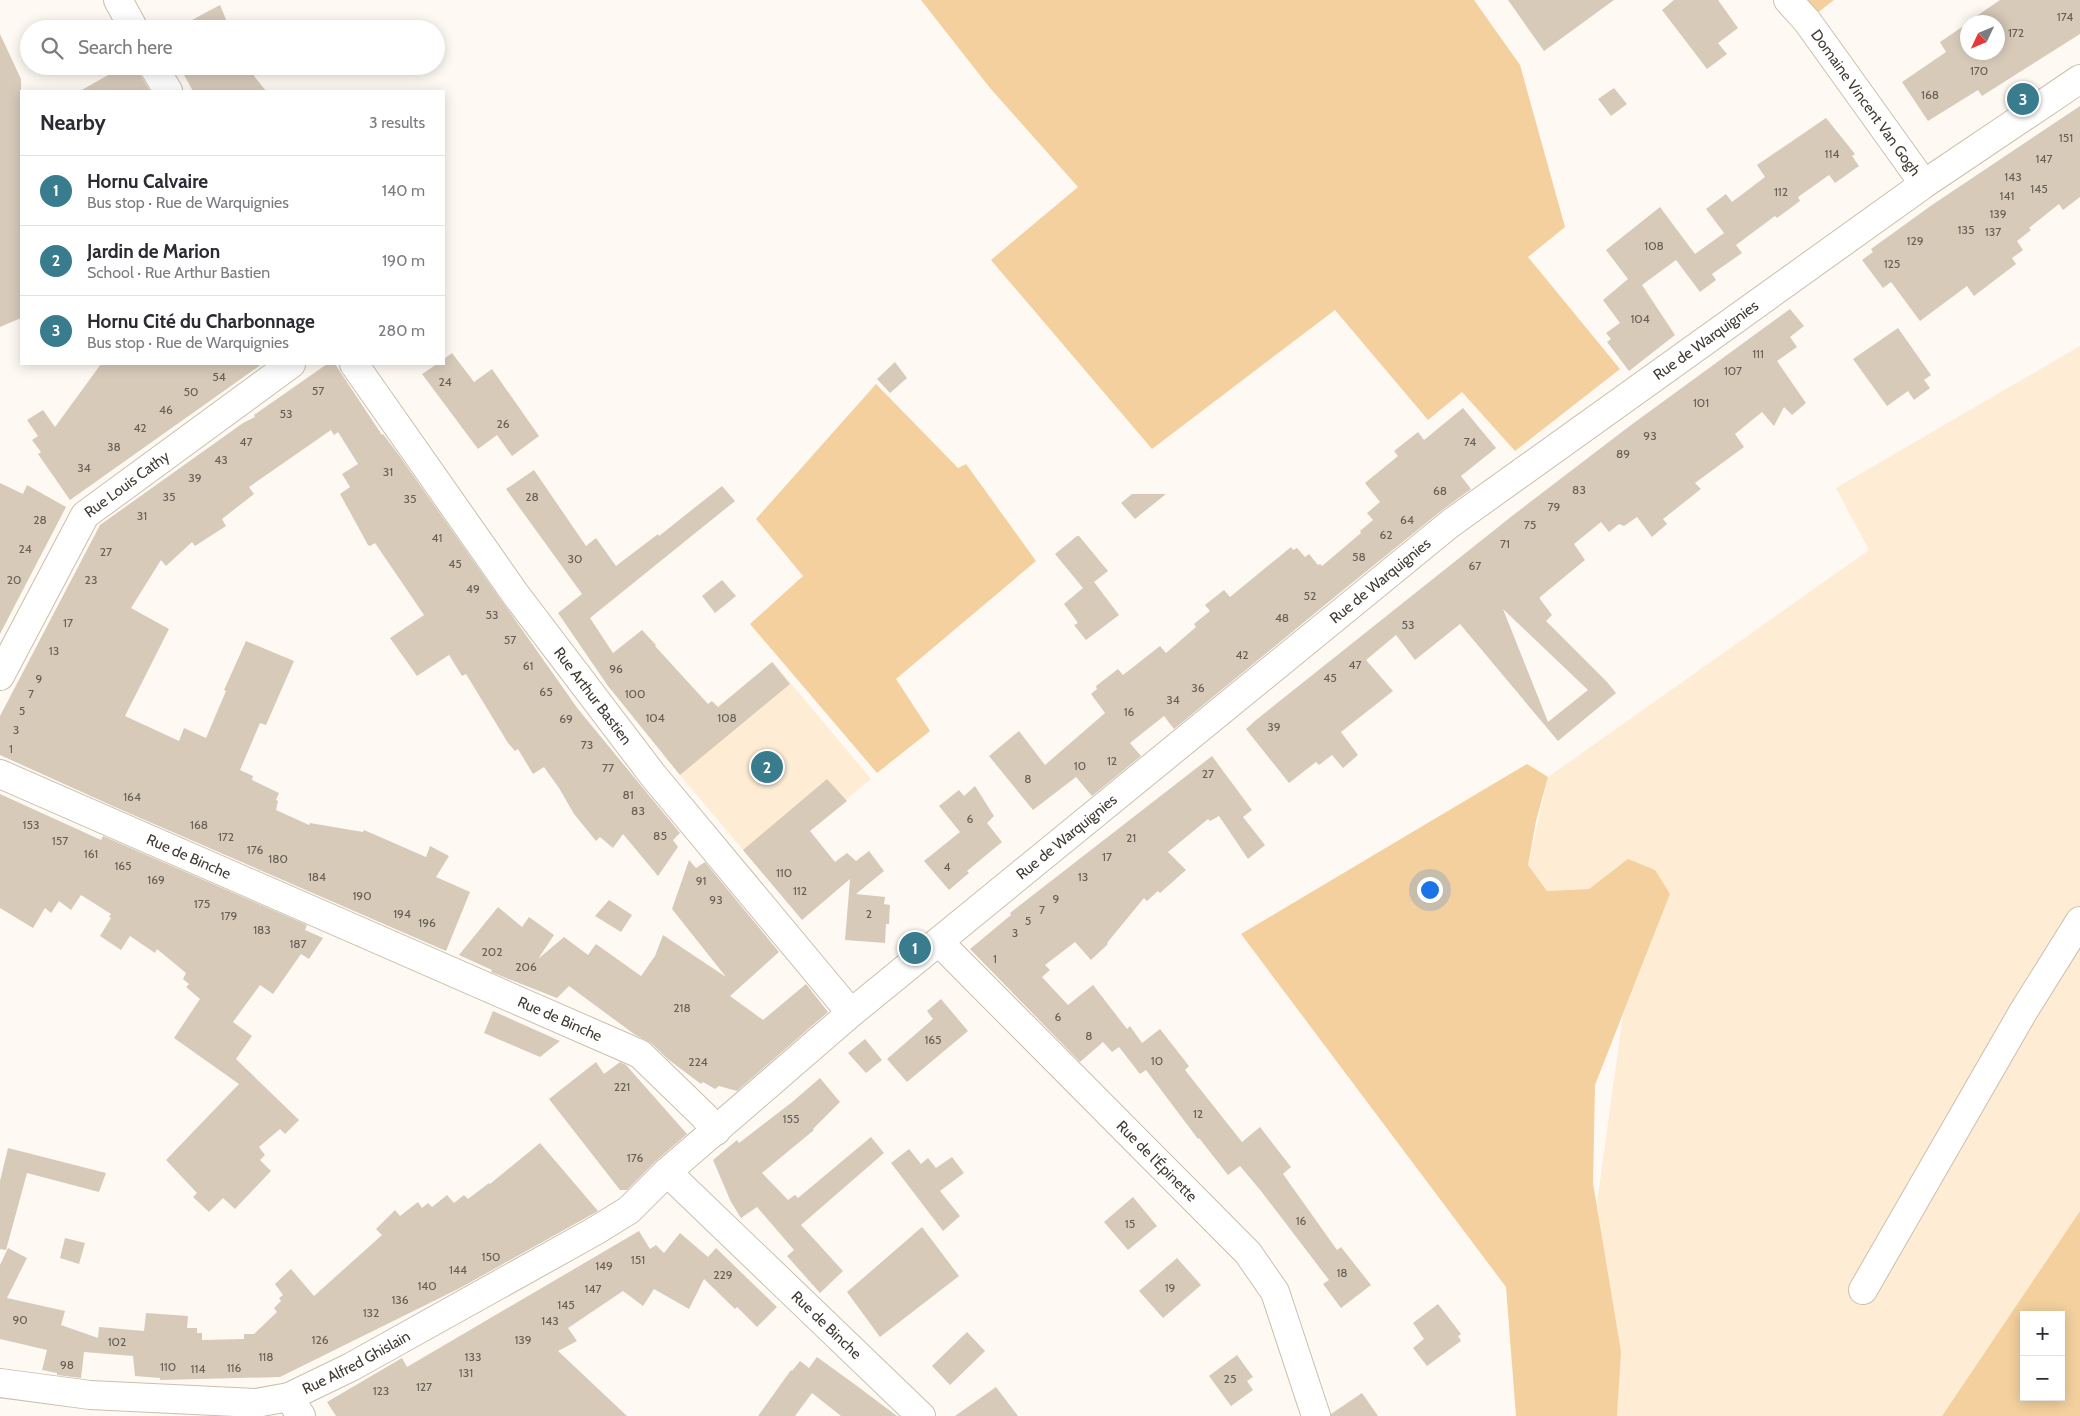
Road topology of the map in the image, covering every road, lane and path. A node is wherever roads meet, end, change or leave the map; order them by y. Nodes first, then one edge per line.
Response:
1 (118, 0) edge
2 (1788, 0) edge
3 (1801, 10) edge
4 (129, 20) edge
5 (159, 75) edge
6 (2080, 79) edge
7 (167, 90) edge
8 (1924, 184) junction
9 (290, 365) edge
10 (355, 365) edge
11 (0, 676) edge
12 (0, 774) edge
13 (2080, 921) edge
14 (939, 942) junction
15 (851, 1013) junction
16 (716, 1131) junction
17 (667, 1172) junction
18 (1863, 1290) dead end
19 (0, 1383) edge
20 (295, 1406) edge
21 (921, 1416) edge
22 (1316, 1416) edge

1 - 4 street
2 - 3 street, Domaine Vincent Van Gogh
3 - 8 street, Domaine Vincent Van Gogh
5 - 7 street
6 - 8 street, Rue de Warquignies
8 - 14 street, Rue de Warquignies
9 - 11 street, Rue Louis Cathy
10 - 15 street, Rue Arthur Bastien
12 - 16 street, Rue de Binche
13 - 18 street
14 - 15 street, Rue de Warquignies
14 - 22 street, Rue de l'Épinette
15 - 16 street, Rue de Warquignies
16 - 17 street
17 - 20 street, Rue Alfred Ghislain
17 - 21 street, Rue de Binche
19 - 20 street, Rue Alfred Ghislain

